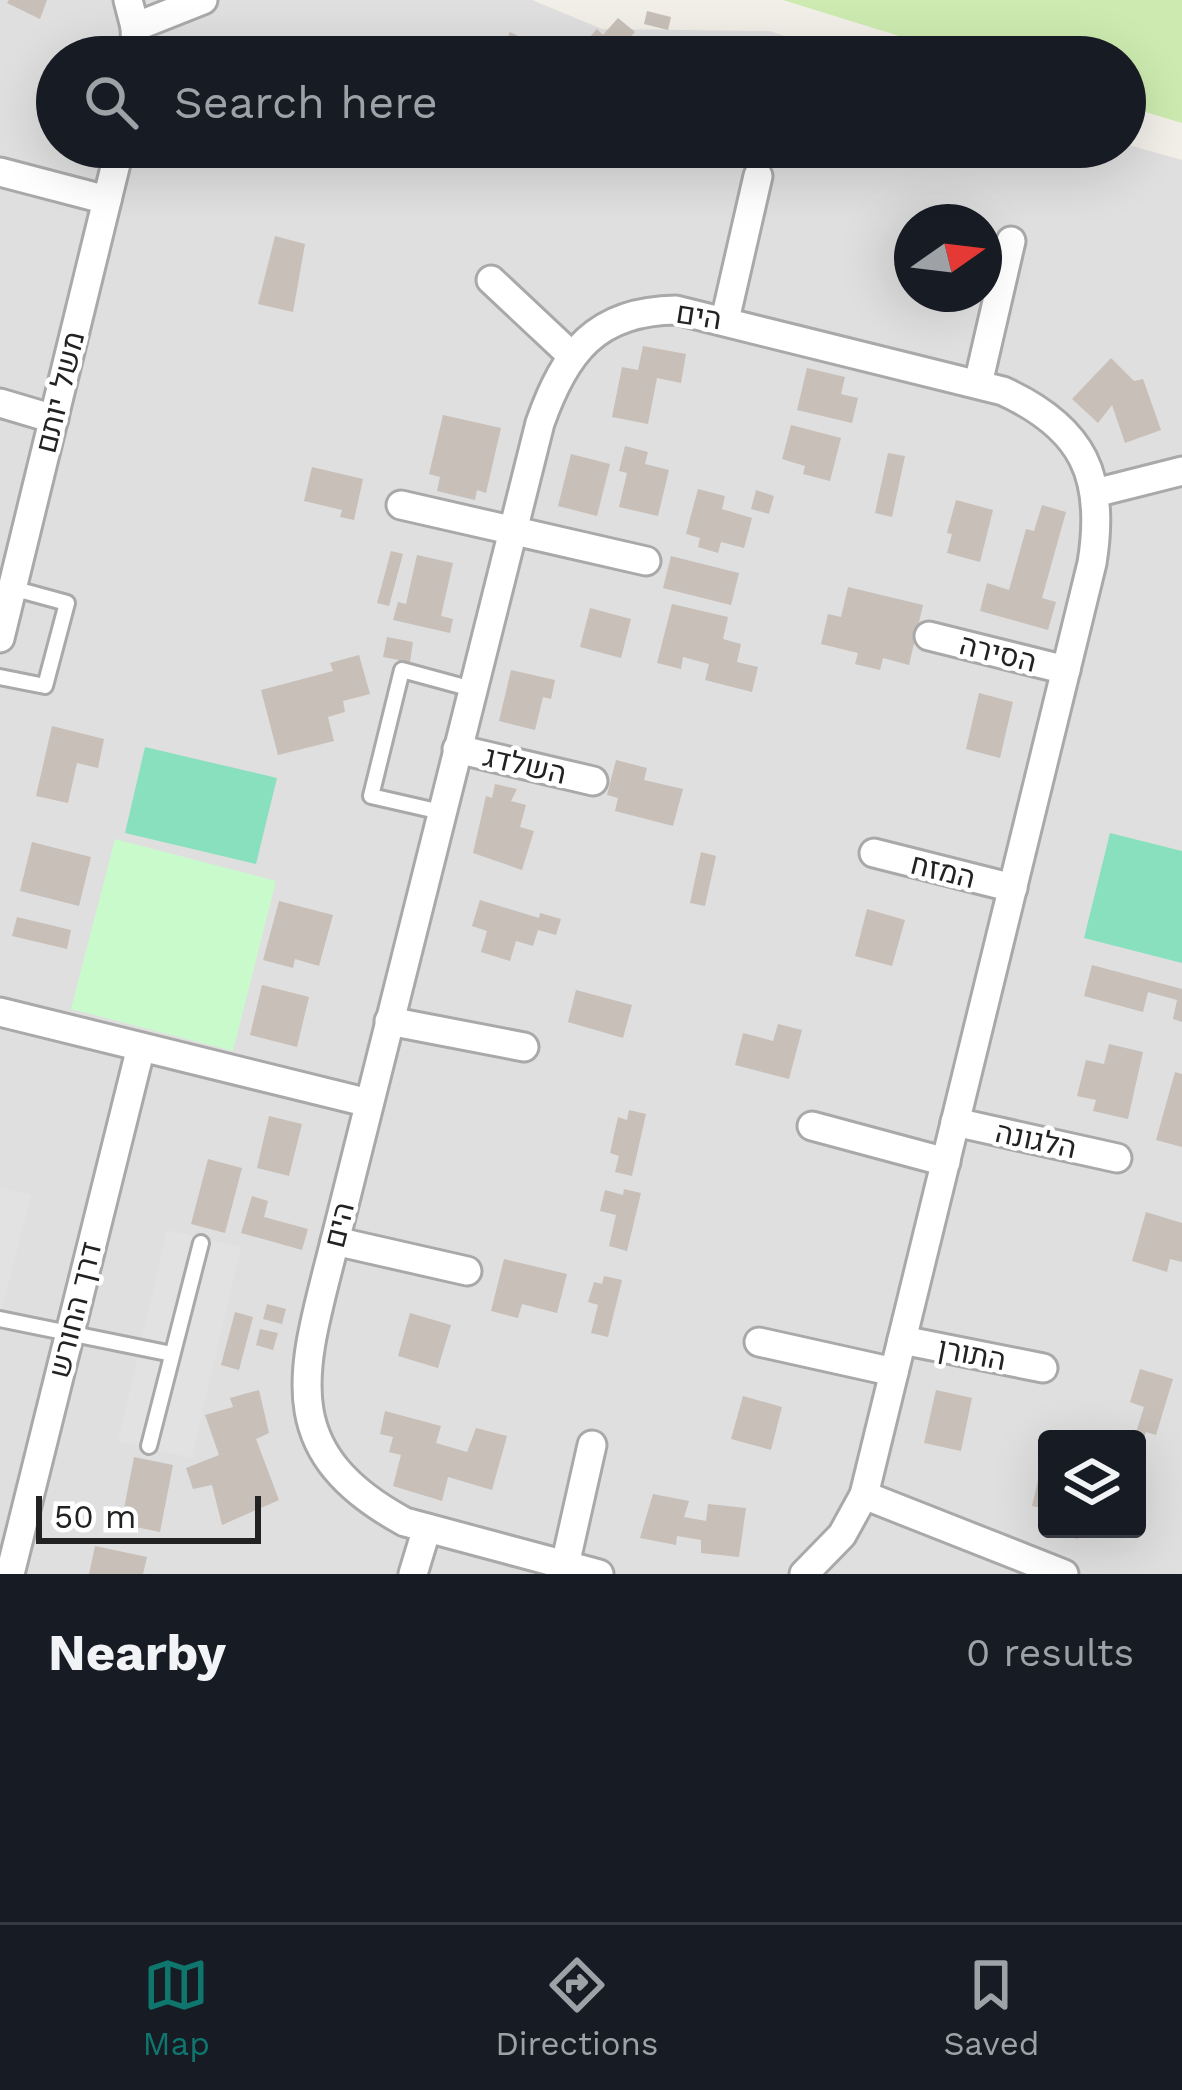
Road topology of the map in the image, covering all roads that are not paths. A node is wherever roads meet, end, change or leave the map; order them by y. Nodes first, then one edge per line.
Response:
1 (203, 0) edge
2 (132, 14) edge
3 (115, 168) edge
4 (0, 172) edge
5 (758, 176) dead end
6 (107, 200) junction
7 (1011, 241) dead end
8 (491, 280) dead end
9 (725, 320) junction
10 (572, 356) junction
11 (978, 384) junction
12 (0, 404) edge
13 (54, 418) junction
14 (1182, 471) edge
15 (1095, 494) junction
16 (401, 506) dead end
17 (511, 531) junction
18 (646, 561) dead end
19 (12, 588) junction
20 (1, 632) edge
21 (929, 636) dead end
22 (1066, 670) junction
23 (0, 677) edge
24 (472, 688) junction
25 (457, 749) junction
26 (593, 781) dead end
27 (442, 812) junction
28 (874, 853) dead end
29 (1012, 888) junction
30 (0, 1012) edge
31 (389, 1021) junction
32 (141, 1047) junction
33 (524, 1047) dead end
34 (369, 1103) junction
35 (955, 1122) junction
36 (812, 1126) dead end
37 (1117, 1158) dead end
38 (946, 1162) junction
39 (335, 1241) junction
40 (201, 1243) dead end
41 (467, 1271) dead end
42 (0, 1319) edge
43 (70, 1333) junction
44 (902, 1340) junction
45 (759, 1342) dead end
46 (172, 1354) junction
47 (1043, 1368) dead end
48 (894, 1372) junction
49 (592, 1445) dead end
50 (149, 1446) dead end
51 (864, 1496) junction
52 (427, 1528) junction
53 (565, 1565) junction
54 (1048, 1571) edge
55 (10, 1574) edge
56 (413, 1574) edge
57 (598, 1574) edge
58 (804, 1574) edge

1 - 2 street
3 - 6 street, משל יותם
4 - 6 street
5 - 9 street
6 - 13 street, משל יותם
7 - 11 street
8 - 10 street
9 - 10 street, הים
9 - 11 street, הים
10 - 17 street, הים
11 - 15 street, הים
12 - 13 street
13 - 19 street, משל יותם
14 - 15 street
15 - 22 street, הים
16 - 17 street
17 - 18 street
17 - 24 street, הים
19 - 20 street, משל יותם
19 - 23 lane
21 - 22 street, הסירה
22 - 29 street, הים
24 - 25 street, הים
24 - 27 lane
25 - 26 street, השלדג
25 - 27 street, הים
27 - 31 street, הים
28 - 29 street, המזח
29 - 35 street, הים
30 - 32 street
31 - 33 street
31 - 34 street, הים
32 - 34 street
32 - 43 street, דרך החורש
34 - 39 street, הים
35 - 37 street, הלגונה
35 - 38 street, הים
36 - 38 street
38 - 44 street, הים
39 - 41 street
39 - 52 street, הים
40 - 46 lane
42 - 43 lane
43 - 46 lane
43 - 55 street, דרך החורש
44 - 47 street, התורן
44 - 48 street, הים
45 - 48 street
46 - 50 lane
48 - 51 street, הים
49 - 53 street
51 - 54 street
51 - 58 street, הים
52 - 53 street, הים
52 - 56 street
53 - 57 street, הים

